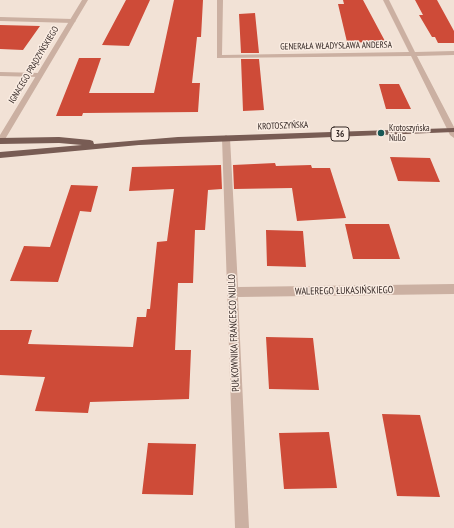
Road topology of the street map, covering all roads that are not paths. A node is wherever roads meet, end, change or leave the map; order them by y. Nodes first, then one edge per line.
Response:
1 (85, 0) edge
2 (220, 0) edge
3 (386, 0) edge
4 (0, 19) edge
5 (73, 21) junction
6 (454, 53) edge
7 (414, 54) junction
8 (0, 74) edge
9 (40, 75) junction
10 (453, 132) edge
11 (226, 138) junction
12 (0, 141) edge
13 (112, 144) junction
14 (0, 155) edge
15 (454, 289) edge
16 (233, 292) junction
17 (242, 528) edge

1 - 5 street, IGNACEGO PRĄDZYŃSKIEGO
2 - 7 street, GENERAŁA WŁADYSŁAWA ANDERSA
3 - 7 street
4 - 5 street
5 - 9 street, IGNACEGO PRĄDZYŃSKIEGO
6 - 7 street, GENERAŁA WŁADYSŁAWA ANDERSA
7 - 10 street
8 - 9 street
9 - 12 street, IGNACEGO PRĄDZYŃSKIEGO
10 - 11 main road, KROTOSZYŃSKA / 36
11 - 13 main road, KROTOSZYŃSKA / 36
11 - 16 street, PUŁKOWNIKA FRANCESCO NULLO
12 - 13 main road, KROTOSZYŃSKA / 36
13 - 14 main road, KROTOSZYŃSKA / 36
15 - 16 street, WALEREGO ŁUKASIŃSKIEGO
16 - 17 street, PUŁKOWNIKA FRANCESCO NULLO

